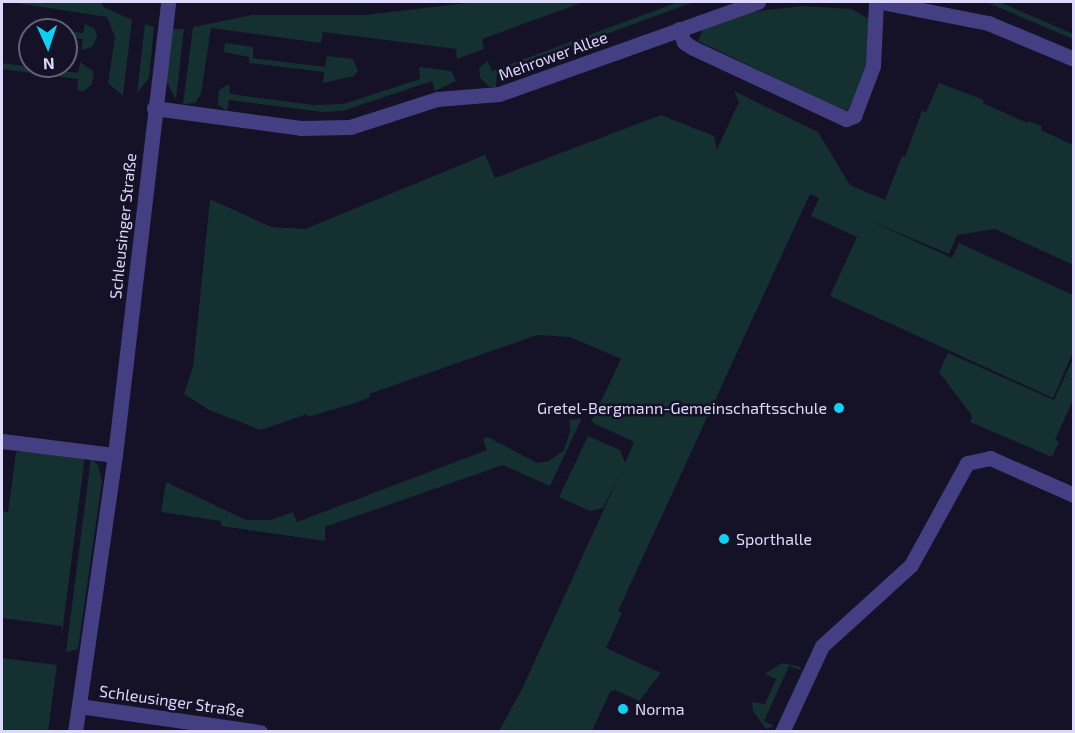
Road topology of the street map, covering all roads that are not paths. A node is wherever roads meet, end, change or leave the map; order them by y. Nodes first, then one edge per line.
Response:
1 (168, 2) edge
2 (758, 2) edge
3 (878, 2) edge
4 (679, 29) junction
5 (1074, 59) edge
6 (154, 108) junction
7 (2, 441) edge
8 (115, 454) junction
9 (1074, 495) edge
10 (79, 706) junction
11 (75, 732) edge
12 (260, 732) edge
13 (782, 732) edge

1 - 6 street, Schleusinger Straße
2 - 4 street, Mehrower Allee
3 - 4 street
3 - 5 street
4 - 6 street, Mehrower Allee
6 - 8 street, Schleusinger Straße
7 - 8 street
8 - 10 street, Schleusinger Straße
9 - 13 street
10 - 11 street, Schleusinger Straße
10 - 12 street, Schleusinger Straße

